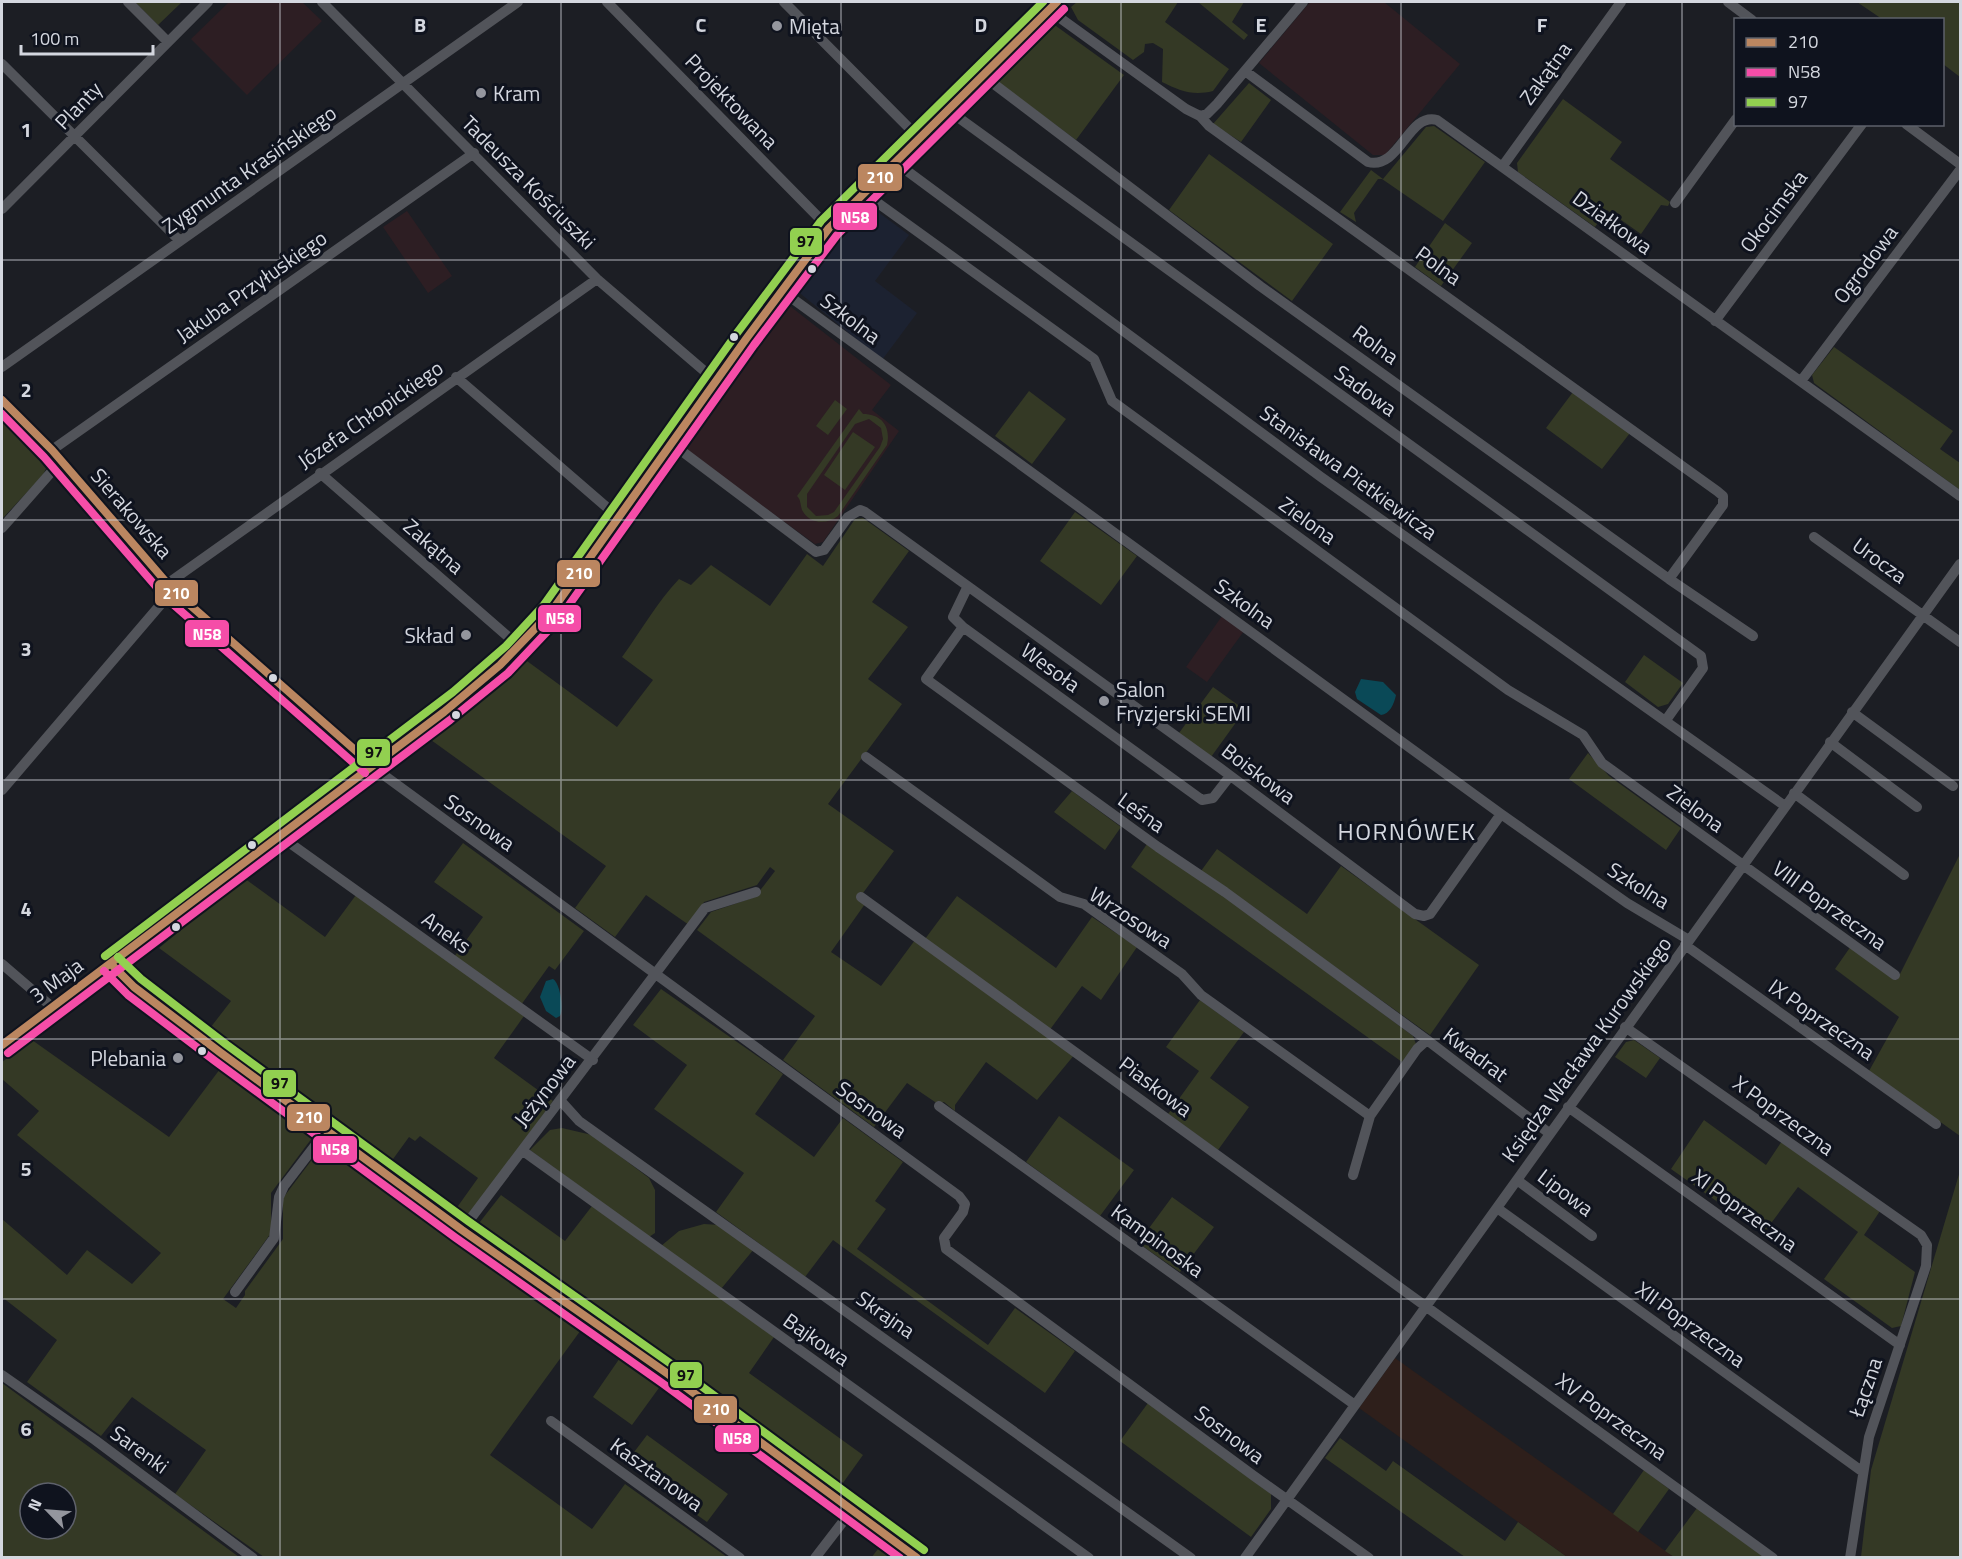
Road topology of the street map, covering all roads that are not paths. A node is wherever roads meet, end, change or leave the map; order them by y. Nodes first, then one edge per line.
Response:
1 (128, 2) edge
2 (208, 2) edge
3 (322, 2) edge
4 (518, 2) edge
5 (606, 2) edge
6 (784, 2) edge
7 (1057, 2) edge
8 (1303, 2) edge
9 (1621, 2) edge
10 (1728, 2) edge
11 (1049, 10) junction
12 (1749, 18) edge
13 (167, 41) junction
14 (2, 64) edge
15 (1245, 71) junction
16 (982, 75) junction
17 (405, 84) junction
18 (948, 110) junction
19 (1200, 116) junction
20 (1734, 122) edge
21 (1861, 126) edge
22 (1909, 126) edge
23 (74, 137) junction
24 (919, 138) junction
25 (474, 153) junction
26 (896, 162) junction
27 (1960, 164) edge
28 (1502, 167) junction
29 (1960, 170) edge
30 (864, 193) junction
31 (1675, 203) dead end
32 (2, 209) edge
33 (829, 228) junction
34 (180, 242) junction
35 (597, 279) junction
36 (782, 291) junction
37 (1715, 321) junction
38 (2, 367) edge
39 (456, 377) junction
40 (716, 381) junction
41 (1801, 381) junction
42 (2, 400) edge
43 (671, 443) junction
44 (52, 450) junction
45 (61, 461) junction
46 (320, 474) junction
47 (1960, 496) edge
48 (618, 517) junction
49 (2, 528) edge
50 (1814, 537) dead end
51 (1960, 564) edge
52 (1669, 579) junction
53 (170, 587) junction
54 (967, 588) junction
55 (1924, 616) junction
56 (963, 627) junction
57 (1754, 636) dead end
58 (1960, 642) edge
59 (521, 648) junction
60 (1852, 712) junction
61 (1666, 720) junction
62 (1830, 742) junction
63 (866, 757) dead end
64 (372, 765) junction
65 (1230, 776) junction
66 (1953, 786) dead end
67 (2, 790) edge
68 (1794, 793) junction
69 (1785, 806) junction
70 (1917, 807) dead end
71 (1501, 814) junction
72 (280, 836) junction
73 (1742, 866) junction
74 (1904, 875) dead end
75 (756, 892) dead end
76 (861, 897) dead end
77 (1687, 943) junction
78 (2, 964) edge
79 (111, 964) junction
80 (656, 973) junction
81 (1895, 975) dead end
82 (52, 1007) junction
83 (1625, 1027) junction
84 (1427, 1040) junction
85 (2, 1045) edge
86 (593, 1060) junction
87 (560, 1100) junction
88 (939, 1106) dead end
89 (1568, 1107) junction
90 (1370, 1116) junction
91 (1936, 1124) dead end
92 (327, 1130) junction
93 (1549, 1133) junction
94 (523, 1150) junction
95 (1353, 1175) dead end
96 (1517, 1180) junction
97 (1497, 1208) junction
98 (462, 1230) junction
99 (1921, 1235) joint
100 (1593, 1236) dead end
101 (235, 1292) dead end
102 (1427, 1306) junction
103 (1900, 1345) junction
104 (2, 1375) edge
105 (1355, 1405) junction
106 (551, 1421) dead end
107 (1863, 1472) junction
108 (1287, 1498) junction
109 (852, 1510) junction
110 (253, 1557) edge
111 (740, 1557) edge
112 (815, 1557) edge
113 (918, 1557) edge
114 (1089, 1557) edge
115 (1191, 1557) edge
116 (1245, 1557) edge
117 (1369, 1557) edge
118 (1773, 1557) edge
119 (1850, 1557) edge

1 - 13 street
2 - 13 street, Planty
3 - 17 street, Tadeusza Kościuszki
4 - 17 street, Zygmunta Krasińskiego
5 - 33 street, Projektowana
6 - 24 street
7 - 11 street, 3 Maja
8 - 15 street
9 - 28 street, Zakątna
10 - 12 street
11 - 16 street, 3 Maja
11 - 19 street, Polna
13 - 23 street, Planty
14 - 23 street
15 - 19 street
15 - 28 street, Działkowa
16 - 18 street, 3 Maja
16 - 52 street, Rolna
17 - 25 street, Tadeusza Kościuszki
17 - 34 street, Zygmunta Krasińskiego
18 - 24 street, 3 Maja
18 - 61 street, Sadowa
19 - 52 street, Polna
20 - 31 street
21 - 37 street, Okocimska
22 - 27 street
23 - 32 street, Planty
23 - 34 street
24 - 26 street, 3 Maja
25 - 35 street, Tadeusza Kościuszki
25 - 44 street, Jakuba Przyłuskiego
26 - 30 street, 3 Maja
26 - 61 street, Stanisława Pietkiewicza
28 - 37 street, Działkowa
29 - 41 street, Ogrodowa
30 - 33 street, 3 Maja
30 - 73 street, Zielona
33 - 36 street, 3 Maja
34 - 38 street, Zygmunta Krasińskiego
35 - 39 street, Józefa Chłopickiego
35 - 40 street, Tadeusza Kościuszki
36 - 40 street, 3 Maja
36 - 71 street, Szkolna
37 - 41 street, Działkowa
39 - 46 street, Józefa Chłopickiego
39 - 48 street
40 - 43 street, 3 Maja
41 - 47 street, Działkowa
42 - 44 street, Sierakowska
43 - 48 street, 3 Maja
43 - 54 street, Boiskowa
44 - 45 street, Sierakowska
45 - 49 street
45 - 53 street, Sierakowska
46 - 53 street, Józefa Chłopickiego
46 - 59 street, Zakątna
48 - 59 street, 3 Maja
50 - 55 street, Urocza
51 - 55 street, Księdza Wacława Kurowskiego
52 - 57 street, Rolna
53 - 64 street, Sierakowska
53 - 67 street, Józefa Chłopickiego
54 - 56 street
54 - 65 street, Boiskowa
55 - 58 street, Urocza
55 - 60 street, Księdza Wacława Kurowskiego
56 - 65 street, Wesoła
56 - 84 street, Leśna
59 - 64 street, 3 Maja
60 - 62 street, Księdza Wacława Kurowskiego
60 - 66 street
61 - 69 street, Stanisława Pietkiewicza
62 - 68 street, Księdza Wacława Kurowskiego
62 - 70 street
63 - 90 street, Wrzosowa
64 - 72 street, 3 Maja
64 - 80 street, Sosnowa
65 - 71 street, Boiskowa
68 - 69 street, Księdza Wacława Kurowskiego
68 - 74 street
69 - 73 street, Księdza Wacława Kurowskiego
71 - 77 street, Szkolna
72 - 79 street, 3 Maja
72 - 86 street, Aneks
73 - 77 street, Księdza Wacława Kurowskiego
73 - 81 street, VIII Poprzeczna
75 - 80 street
76 - 102 street, Piaskowa
77 - 83 street, Księdza Wacława Kurowskiego
77 - 91 street, IX Poprzeczna
78 - 82 street
79 - 82 street, 3 Maja
79 - 92 street
80 - 86 street, Jeżynowa
80 - 108 street, Sosnowa
82 - 85 street, 3 Maja
83 - 89 street, Księdza Wacława Kurowskiego
83 - 99 street, X Poprzeczna
84 - 90 street, Kwadrat
84 - 93 street, Kwadrat
86 - 87 street, Jeżynowa
87 - 94 street, Jeżynowa
87 - 115 street, Skrajna
88 - 105 street, Kampinoska
89 - 93 street, Księdza Wacława Kurowskiego
89 - 103 street, XI Poprzeczna
90 - 95 street, Kwadrat
92 - 98 street
92 - 101 street
93 - 96 street, Księdza Wacława Kurowskiego
94 - 98 street, Jeżynowa
94 - 114 street, Bajkowa
96 - 97 street, Księdza Wacława Kurowskiego
96 - 100 street, Lipowa
97 - 102 street, Księdza Wacława Kurowskiego
97 - 107 street, XII Poprzeczna
98 - 109 street
99 - 103 street, Łączna
102 - 105 street, Księdza Wacława Kurowskiego
102 - 118 street, XV Poprzeczna
103 - 107 street, Łączna
104 - 110 street, Sarenki
105 - 108 street, Księdza Wacława Kurowskiego
106 - 111 street, Kasztanowa
107 - 119 street, Łączna
108 - 116 street, Księdza Wacława Kurowskiego
108 - 117 street
109 - 112 street
109 - 113 street

